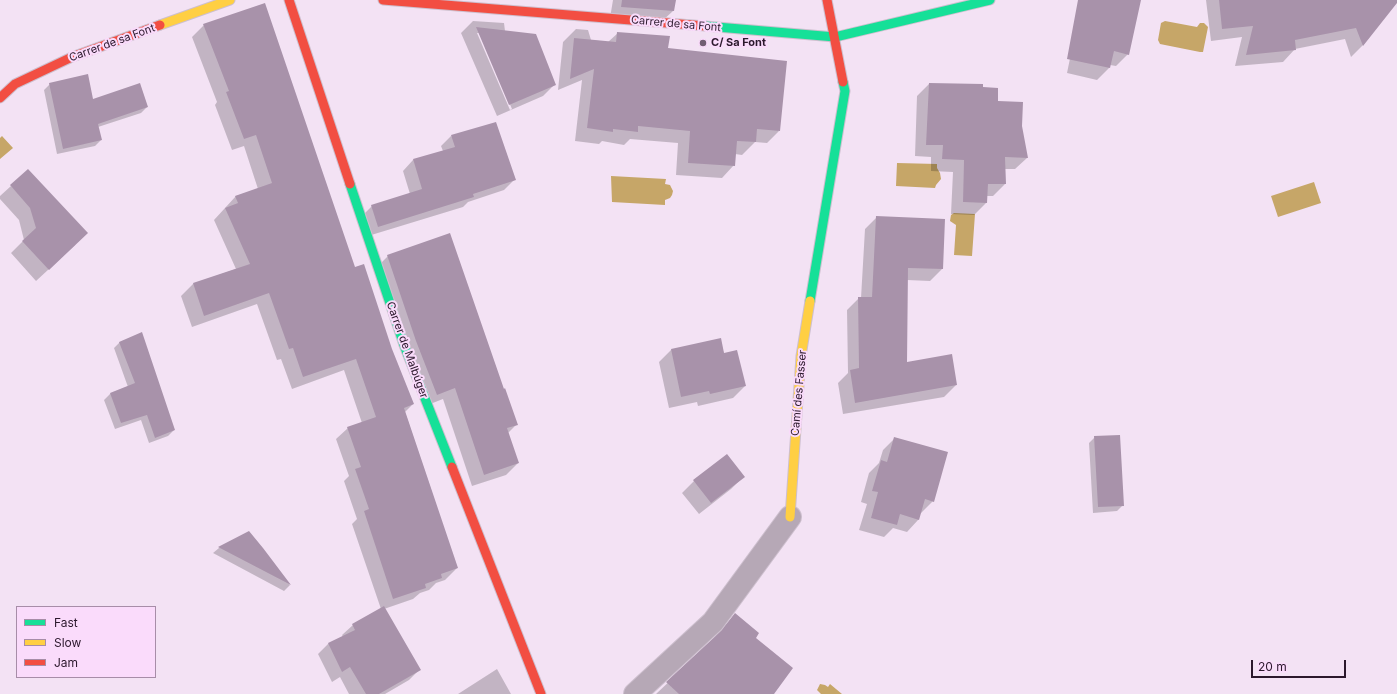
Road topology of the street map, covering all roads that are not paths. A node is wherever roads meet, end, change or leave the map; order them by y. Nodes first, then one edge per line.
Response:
1 (230, 0) edge
2 (289, 0) edge
3 (383, 0) edge
4 (827, 0) edge
5 (990, 0) edge
6 (835, 37) junction
7 (0, 98) edge
8 (790, 517) joint
9 (541, 694) edge
10 (635, 694) edge

1 - 7 street, Carrer de sa Font
2 - 9 street, Carrer de Malbúger
3 - 6 street, Carrer de sa Font
4 - 6 street, Camí des Fasser
5 - 6 street, Carrer de sa Font
6 - 8 street, Camí des Fasser
8 - 10 street, Camí des Fasser

